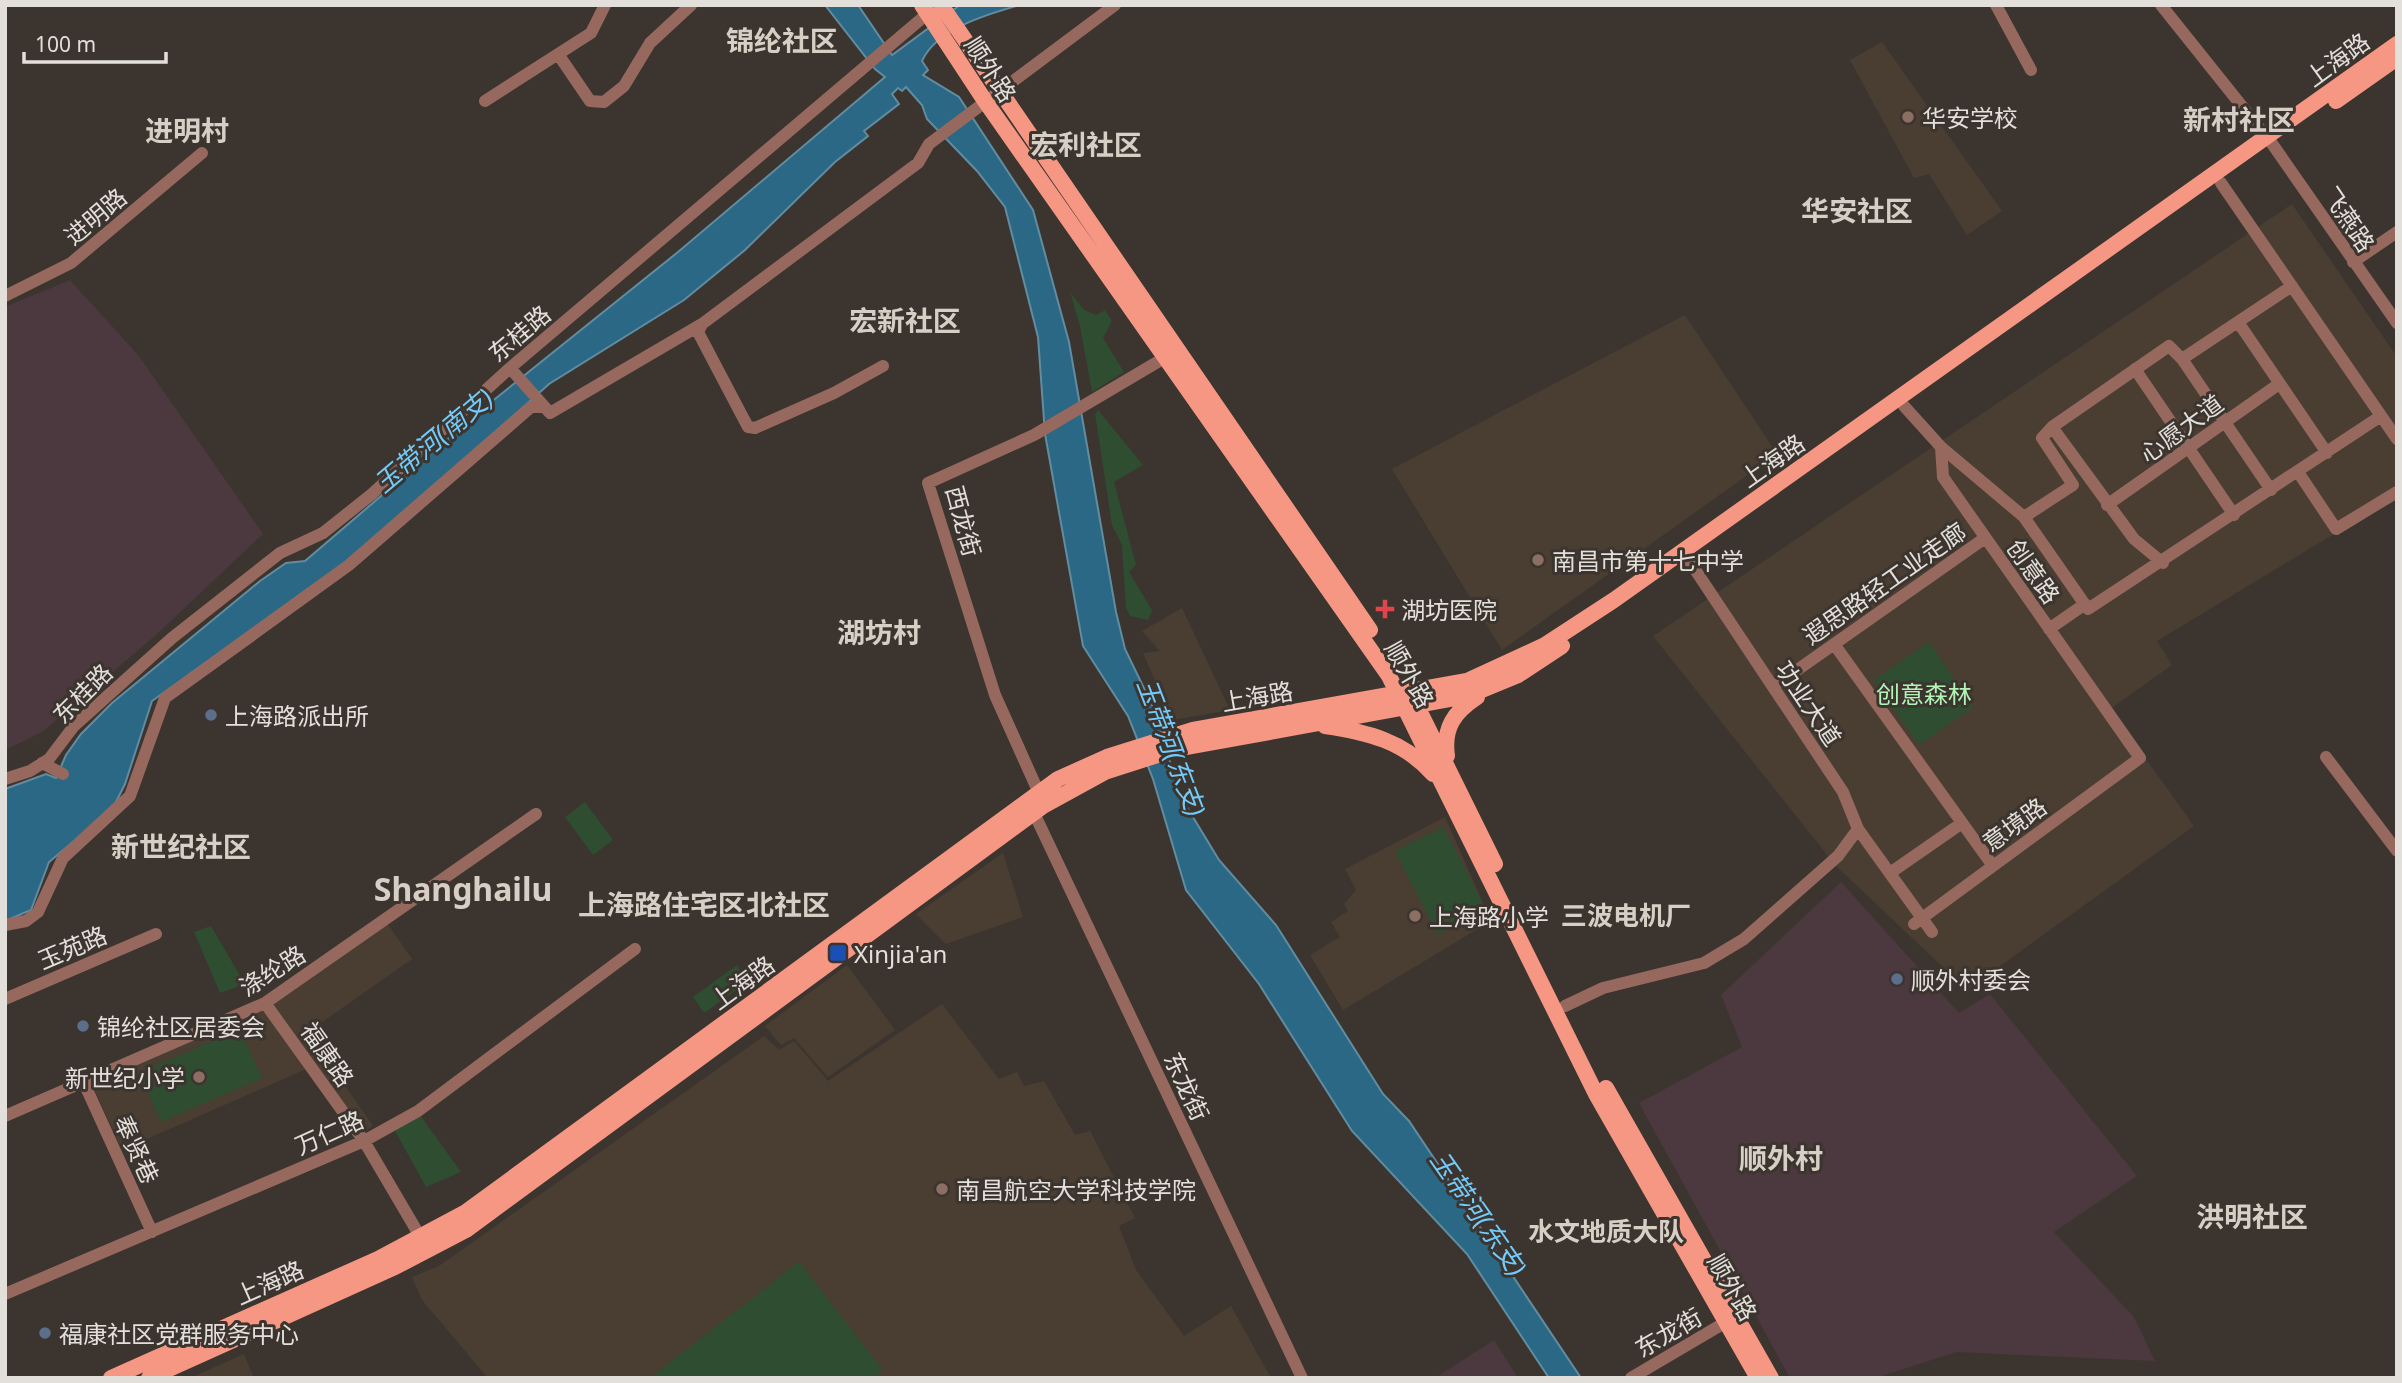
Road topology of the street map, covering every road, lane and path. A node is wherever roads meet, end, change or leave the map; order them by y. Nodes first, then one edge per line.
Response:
1 (606, 5) edge
2 (691, 5) edge
3 (1115, 5) edge
4 (1996, 5) edge
5 (2161, 5) edge
6 (930, 8) edge
7 (2397, 44) edge
8 (962, 51) junction
9 (558, 54) junction
10 (2397, 58) edge
11 (2031, 71) dead end
12 (998, 91) junction
13 (485, 101) dead end
14 (979, 106) junction
15 (2269, 142) junction
16 (202, 153) dead end
17 (2221, 183) junction
18 (2397, 232) edge
19 (2353, 262) junction
20 (2292, 286) junction
21 (5, 296) edge
22 (2238, 322) junction
23 (2397, 323) edge
24 (702, 324) junction
25 (1171, 354) junction
26 (2182, 359) junction
27 (883, 366) dead end
28 (2135, 369) junction
29 (512, 371) junction
30 (2279, 384) junction
31 (1904, 406) junction
32 (544, 407) junction
33 (2381, 416) junction
34 (2225, 422) junction
35 (2052, 427) junction
36 (2397, 439) edge
37 (1941, 447) junction
38 (2187, 449) junction
39 (2327, 453) junction
40 (2298, 472) junction
41 (2271, 490) junction
42 (2397, 492) edge
43 (2107, 505) junction
44 (2234, 515) junction
45 (2024, 517) junction
46 (1985, 538) junction
47 (1688, 559) junction
48 (2163, 563) junction
49 (2085, 604) junction
50 (2049, 629) junction
51 (1834, 644) junction
52 (1773, 687) junction
53 (1490, 689) junction
54 (1407, 699) junction
55 (1309, 724) junction
56 (1172, 743) junction
57 (2326, 757) dead end
58 (2140, 758) joint
59 (42, 763) junction
60 (1106, 764) junction
61 (1449, 769) junction
62 (63, 775) dead end
63 (5, 779) edge
64 (1446, 789) junction
65 (1039, 793) junction
66 (1034, 813) junction
67 (537, 814) dead end
68 (1962, 823) junction
69 (1858, 829) junction
70 (2397, 851) edge
71 (1993, 866) junction
72 (1890, 873) junction
73 (1918, 920) junction
74 (5, 925) edge
75 (1932, 932) dead end
76 (156, 934) dead end
77 (635, 949) dead end
78 (5, 999) edge
79 (265, 1003) junction
80 (1565, 1006) junction
81 (84, 1083) junction
82 (5, 1116) edge
83 (363, 1141) junction
84 (152, 1232) junction
85 (421, 1238) junction
86 (5, 1294) edge
87 (1726, 1322) junction
88 (111, 1378) edge
89 (149, 1378) edge
90 (1302, 1378) edge
91 (1631, 1378) edge
92 (1758, 1378) edge
93 (1771, 1378) edge

1 - 9 street
2 - 9 street
3 - 12 street
4 - 11 street
5 - 15 street, 飞燕路
6 - 8 main road, 顺外路
6 - 29 street, 东桂路
7 - 15 main road, 上海路
8 - 12 main road, 顺外路
8 - 14 main road, 顺外路
9 - 13 street
10 - 15 main road, 上海路
12 - 14 street
12 - 25 main road, 顺外路
14 - 24 street
14 - 25 main road, 顺外路
15 - 17 main road, 上海路
15 - 19 street, 飞燕路
15 - 54 main road, 上海路
16 - 21 street, 进明路
17 - 20 street
17 - 31 main road, 上海路
18 - 19 street
19 - 23 street, 飞燕路
20 - 22 street
20 - 33 street
22 - 26 street
22 - 30 street
24 - 27 street
24 - 32 street
25 - 54 main road, 顺外路
25 - 65 street, 西龙街
26 - 28 street
26 - 34 street
28 - 35 street
28 - 38 street
29 - 32 street
29 - 59 street, 东桂路
30 - 34 street, 心愿大道
30 - 39 street
31 - 37 street
31 - 47 main road, 上海路
32 - 74 street
33 - 36 street
33 - 39 street
34 - 38 street, 心愿大道
34 - 41 street
35 - 43 street
35 - 45 street
37 - 45 street
37 - 46 street, 创意路
38 - 43 street, 心愿大道
38 - 44 street
39 - 40 street
40 - 41 street
40 - 42 street
41 - 44 street
43 - 48 street
44 - 48 street
45 - 49 street
46 - 50 street, 创意路
46 - 51 street, 遐思路轻工业走廊
47 - 52 street, 功业大道
47 - 53 main road, 上海路
48 - 49 street
49 - 50 street
50 - 58 street, 创意路
51 - 52 street, 遐思路轻工业走廊
51 - 68 street
52 - 69 street, 功业大道
53 - 54 main road, 上海路
53 - 61 main road
54 - 55 main road, 上海路
54 - 56 main road, 上海路
54 - 61 main road, 顺外路
54 - 64 main road, 顺外路
55 - 56 main road, 上海路
55 - 64 main road
56 - 60 main road, 上海路
57 - 70 street
58 - 71 street, 意境路
59 - 62 street
59 - 63 street, 东桂路
60 - 65 main road, 上海路
60 - 66 main road, 上海路
61 - 80 main road, 顺外路
64 - 87 main road, 顺外路
65 - 85 main road, 上海路
66 - 89 main road, 上海路
66 - 90 street, 东龙街
67 - 79 street, 涤纶路
68 - 71 street
68 - 72 street
69 - 72 street, 功业大道
69 - 80 street
71 - 73 street, 意境路
72 - 73 street, 功业大道
73 - 75 street, 功业大道
76 - 78 street, 玉苑路
77 - 83 street, 万仁路
79 - 81 street, 涤纶路
79 - 83 street, 福康路
80 - 93 main road, 顺外路
81 - 82 street, 涤纶路
81 - 84 street, 奉贤巷
83 - 84 street, 万仁路
83 - 85 street, 福康路
84 - 86 street, 万仁路
85 - 88 main road, 上海路
87 - 91 street, 东龙街
87 - 92 main road, 顺外路

